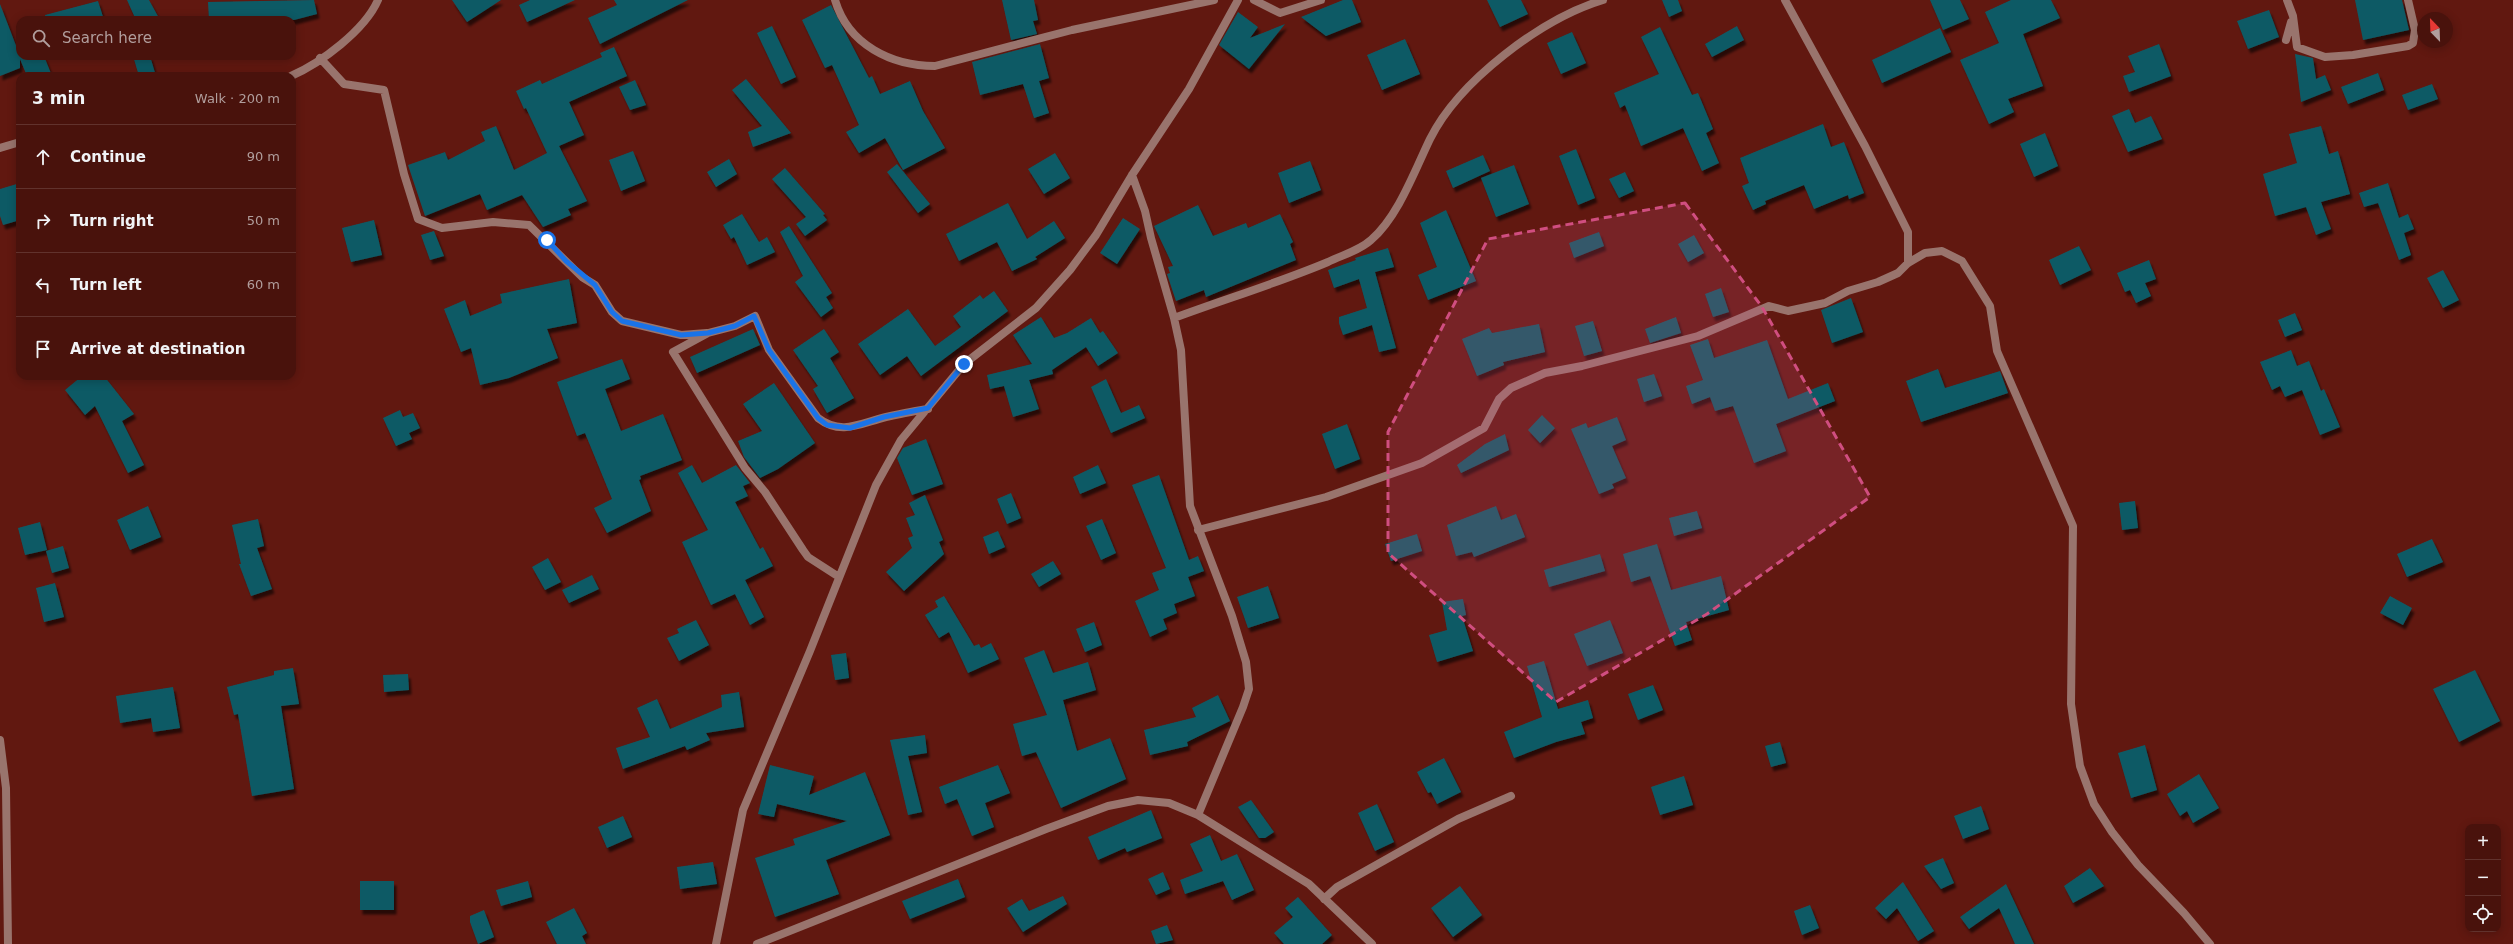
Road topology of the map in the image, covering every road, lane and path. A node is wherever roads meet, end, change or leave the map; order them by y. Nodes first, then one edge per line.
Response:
1 (378, 0) edge
2 (835, 0) edge
3 (1214, 0) edge
4 (1238, 0) edge
5 (1254, 0) edge
6 (1321, 0) edge
7 (1603, 0) edge
8 (1785, 0) edge
9 (2286, 0) edge
10 (2408, 0) edge
11 (2293, 16) junction
12 (2286, 40) dead end
13 (320, 58) junction
14 (296, 73) edge
15 (16, 143) edge
16 (0, 148) edge
17 (1132, 175) junction
18 (1908, 263) junction
19 (1174, 318) junction
20 (708, 333) junction
21 (928, 408) junction
22 (1198, 530) junction
23 (839, 578) junction
24 (0, 740) edge
25 (3, 790) edge
26 (1511, 796) dead end
27 (1198, 815) junction
28 (1324, 899) junction
29 (8, 944) edge
30 (716, 944) edge
31 (757, 944) edge
32 (1372, 944) edge
33 (2210, 944) edge

1 - 13 street
2 - 3 street
4 - 17 street
5 - 6 street
7 - 19 street
8 - 18 street
9 - 11 street
10 - 11 street
11 - 12 street
13 - 14 street
13 - 20 street
15 - 16 street
17 - 19 street
17 - 21 street
18 - 22 street
18 - 33 street
19 - 22 street
20 - 21 street
20 - 23 street
21 - 23 street
22 - 27 street
23 - 30 street
24 - 25 street
25 - 29 street
26 - 28 street
27 - 28 street
27 - 31 street
28 - 32 street

